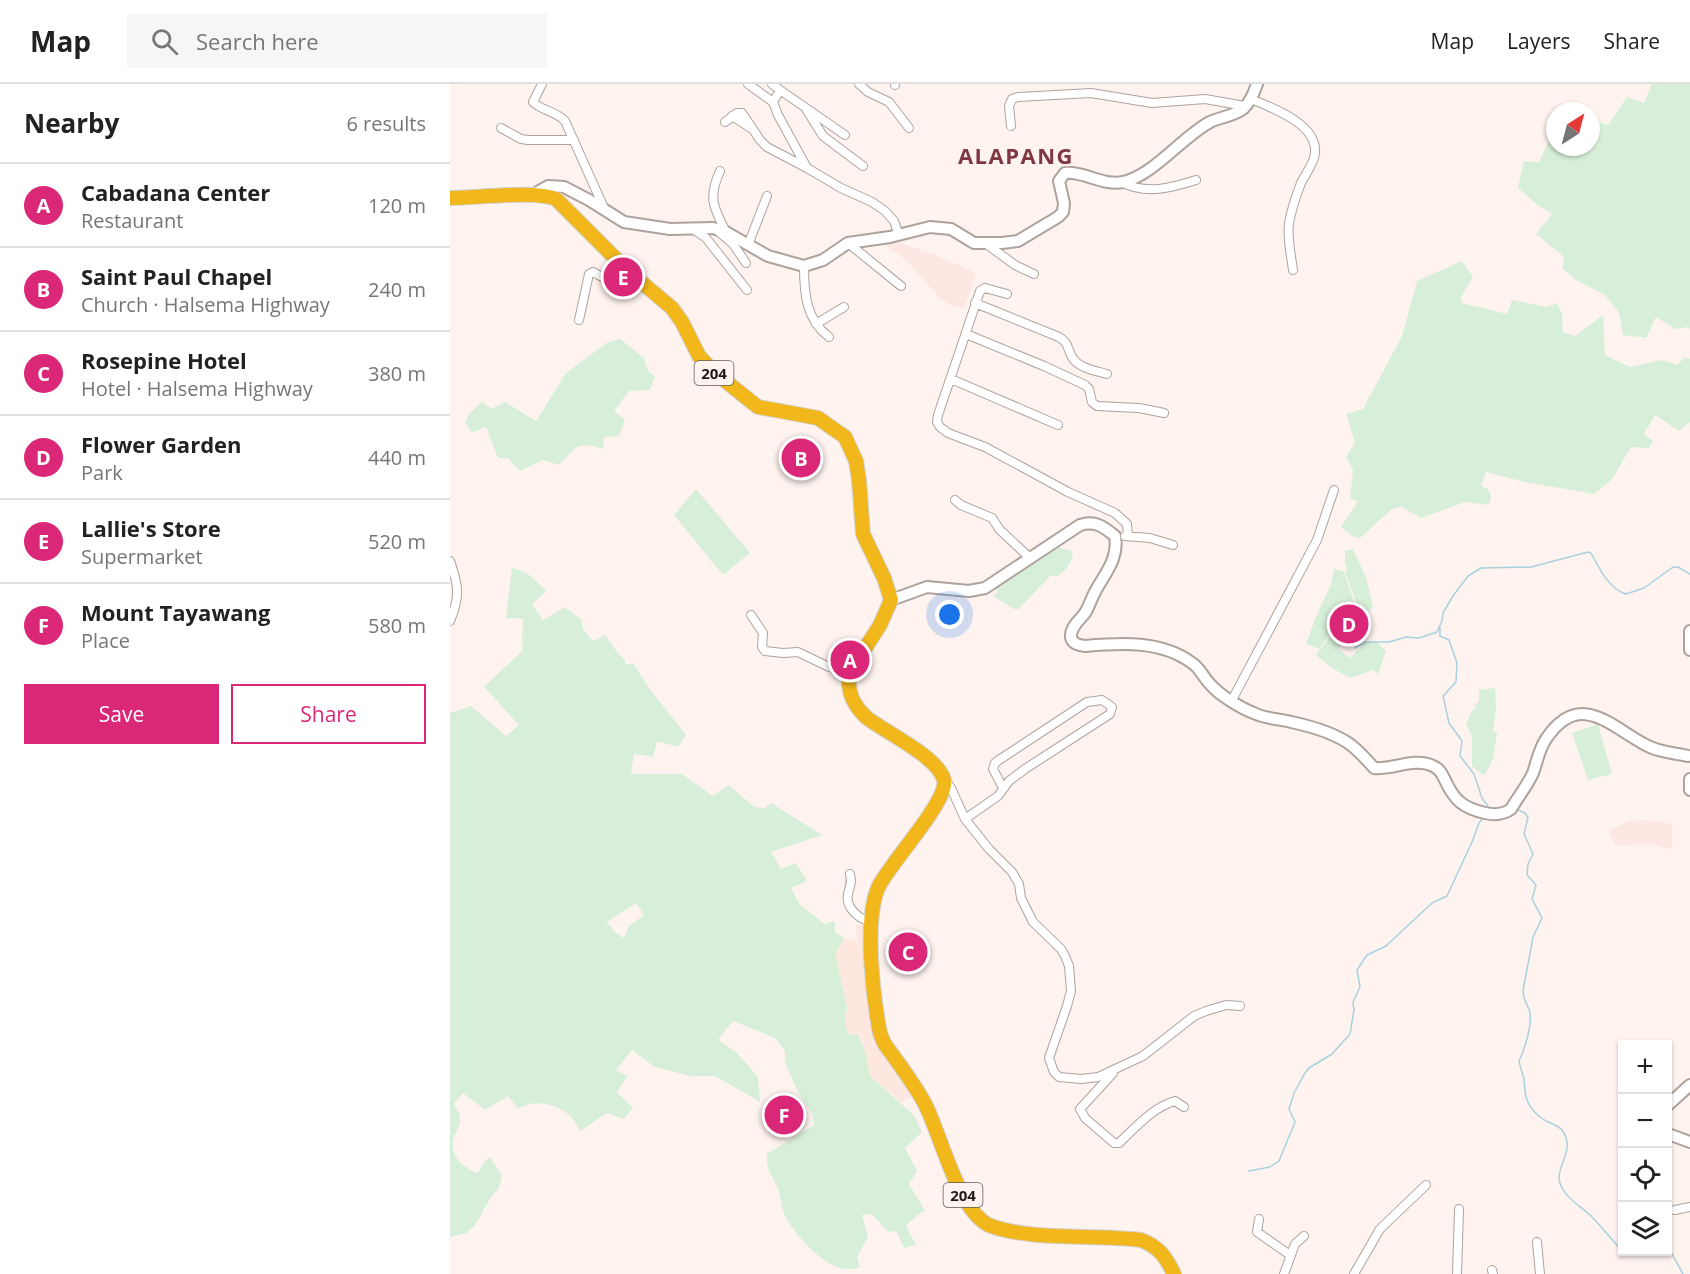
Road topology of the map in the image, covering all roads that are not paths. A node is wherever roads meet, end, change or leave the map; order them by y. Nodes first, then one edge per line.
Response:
1 (542, 84) edge
2 (748, 84) edge
3 (772, 84) edge
4 (859, 84) edge
5 (1257, 84) edge
6 (780, 90) junction
7 (773, 102) junction
8 (1248, 103) junction
9 (806, 108) junction
10 (728, 119) dead end
11 (1011, 126) dead end
12 (501, 128) dead end
13 (909, 128) dead end
14 (845, 135) dead end
15 (574, 140) junction
16 (863, 166) dead end
17 (807, 168) junction
18 (720, 171) dead end
19 (1196, 180) dead end
20 (1121, 182) junction
21 (532, 195) junction
22 (767, 196) dead end
23 (450, 198) edge
24 (605, 210) junction
25 (689, 227) junction
26 (713, 228) junction
27 (726, 232) junction
28 (899, 235) junction
29 (848, 243) junction
30 (986, 243) junction
31 (748, 245) junction
32 (746, 263) dead end
33 (804, 266) junction
34 (1293, 270) dead end
35 (628, 271) junction
36 (1034, 274) dead end
37 (901, 286) dead end
38 (747, 290) dead end
39 (1007, 294) dead end
40 (975, 303) junction
41 (844, 307) dead end
42 (579, 320) dead end
43 (816, 324) junction
44 (966, 334) junction
45 (829, 337) dead end
46 (1107, 374) dead end
47 (951, 379) junction
48 (1164, 413) dead end
49 (1058, 425) dead end
50 (1334, 490) dead end
51 (955, 500) dead end
52 (1116, 536) junction
53 (1128, 536) junction
54 (1173, 545) dead end
55 (1030, 558) junction
56 (450, 561) edge
57 (891, 600) junction
58 (751, 615) dead end
59 (450, 621) edge
60 (1690, 631) edge
61 (1690, 650) edge
62 (850, 672) junction
63 (1232, 700) junction
64 (1690, 754) edge
65 (943, 778) junction
66 (1690, 779) edge
67 (1003, 788) junction
68 (1690, 790) edge
69 (965, 819) junction
70 (850, 874) dead end
71 (873, 921) junction
72 (1240, 1006) dead end
73 (1117, 1069) junction
74 (1098, 1077) junction
75 (1108, 1078) junction
76 (1690, 1085) edge
77 (1672, 1101) edge
78 (1184, 1107) dead end
79 (1672, 1136) edge
80 (1690, 1143) edge
81 (1426, 1185) dead end
82 (1690, 1206) edge
83 (1459, 1209) dead end
84 (1674, 1210) dead end
85 (1259, 1219) dead end
86 (1304, 1236) dead end
87 (1537, 1242) dead end
88 (1290, 1255) junction
89 (1174, 1274) edge
90 (1284, 1274) edge
91 (1354, 1274) edge
92 (1457, 1274) edge
93 (1540, 1274) edge

1 - 15 street
2 - 7 street
3 - 6 street
4 - 13 street
5 - 8 street
6 - 7 street
6 - 9 street
7 - 17 street
8 - 11 street
8 - 20 street
8 - 34 street
9 - 14 street
9 - 16 street
10 - 17 street
12 - 15 street
15 - 24 street
17 - 28 street
18 - 27 street
19 - 20 street
20 - 30 street
21 - 23 highway, 204
21 - 24 street
21 - 35 highway, 204
22 - 31 street
24 - 25 street
25 - 26 street
25 - 38 street
26 - 27 street
26 - 32 street
27 - 31 street
28 - 29 street
28 - 30 street
29 - 33 street
29 - 37 street
30 - 36 street
31 - 33 street
33 - 43 street
35 - 42 street
35 - 57 highway, 204
39 - 40 street
40 - 44 street
40 - 46 street
41 - 43 street
43 - 45 street
44 - 47 street
44 - 48 street
47 - 49 street
47 - 53 street
50 - 63 street
51 - 55 street
52 - 53 street
52 - 55 street
52 - 63 street
53 - 54 street
55 - 57 street
56 - 59 street
57 - 62 highway
58 - 62 street
60 - 61 street
62 - 65 highway
63 - 64 street
65 - 69 street
65 - 71 highway, 204
66 - 68 street
67 - 67 street
67 - 69 street
69 - 74 street
70 - 71 street
71 - 89 highway, 204
72 - 73 street
73 - 74 street
73 - 75 street
74 - 75 street
75 - 78 street
76 - 77 street
79 - 80 street
81 - 91 street
82 - 84 street
83 - 92 street
85 - 88 street
86 - 88 street
87 - 93 street
88 - 90 street

